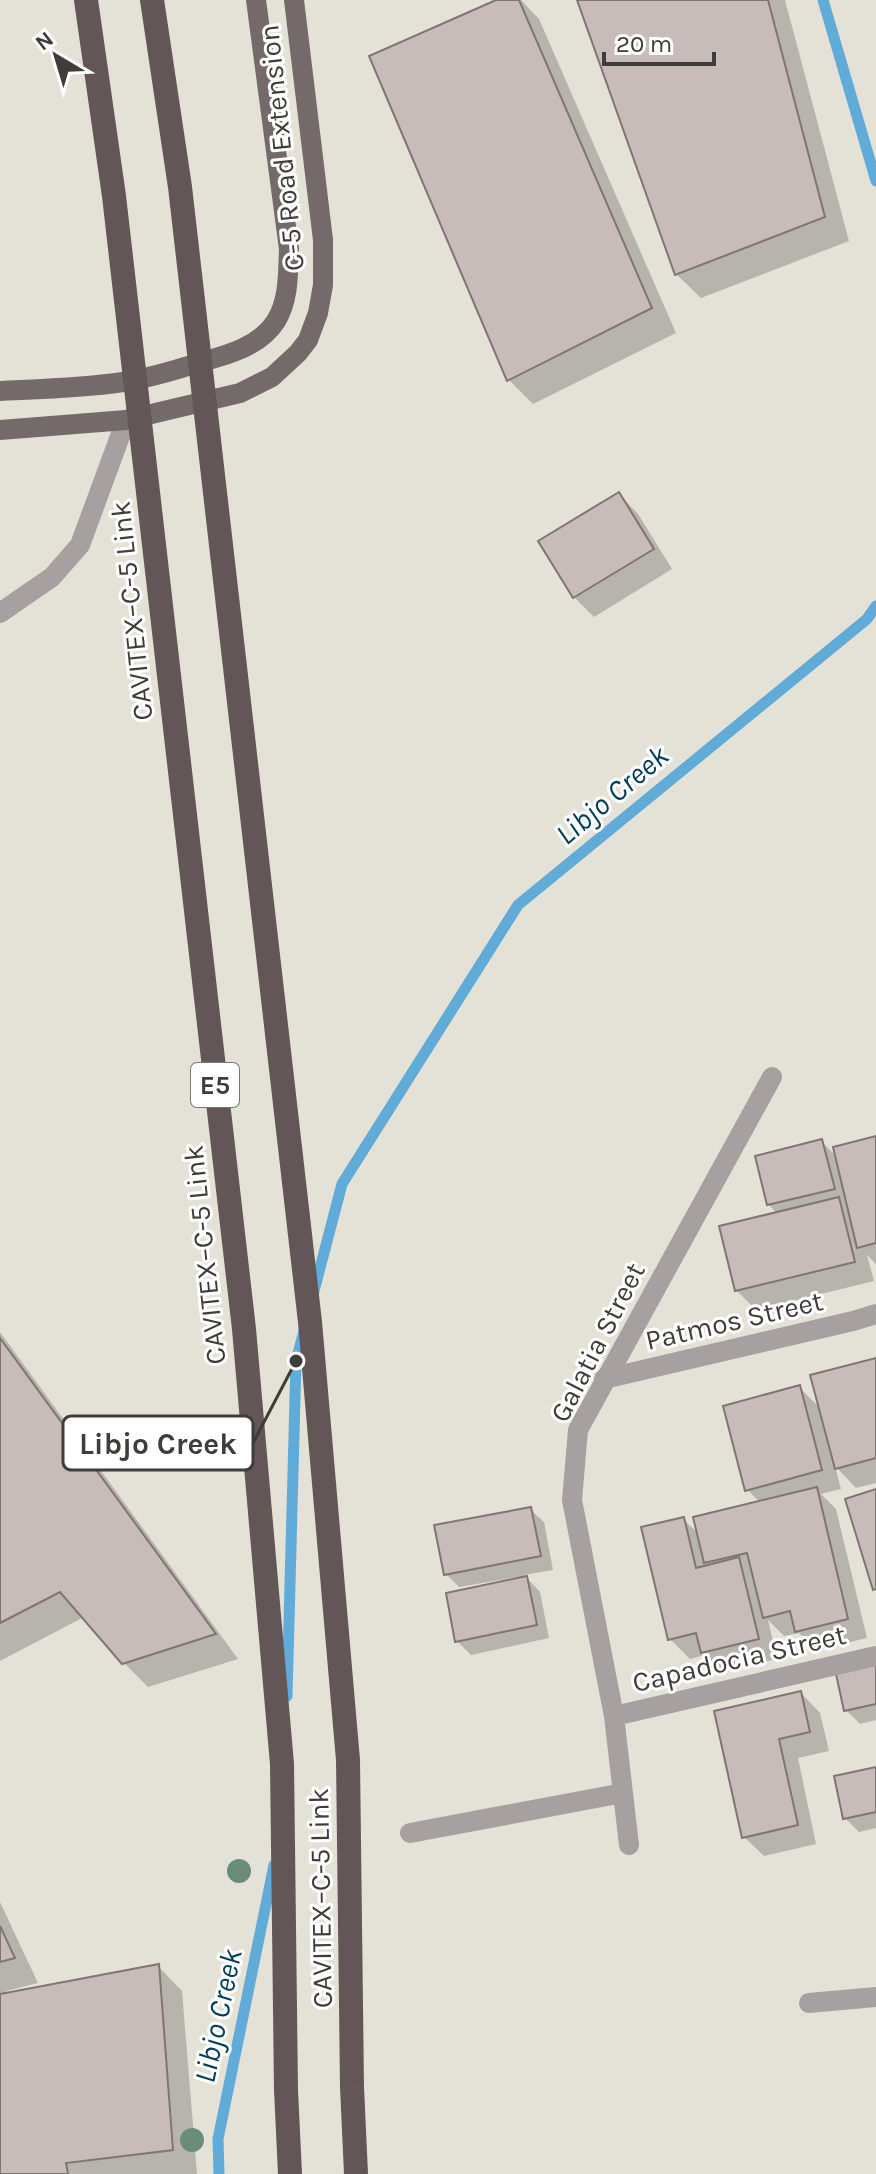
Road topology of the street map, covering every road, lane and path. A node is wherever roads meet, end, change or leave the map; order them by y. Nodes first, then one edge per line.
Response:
1 (86, 0) edge
2 (152, 0) edge
3 (256, 0) edge
4 (294, 0) edge
5 (0, 391) edge
6 (126, 420) junction
7 (0, 430) edge
8 (0, 613) edge
9 (772, 1077) dead end
10 (876, 1314) edge
11 (604, 1379) junction
12 (876, 1656) edge
13 (614, 1716) junction
14 (623, 1793) junction
15 (410, 1833) dead end
16 (629, 1845) dead end
17 (876, 1997) edge
18 (809, 2003) dead end
19 (290, 2174) edge
20 (356, 2174) edge

1 - 19 highway, CAVITEX–C-5 Link / E5, bridge
2 - 20 highway, CAVITEX–C-5 Link / E5, bridge
3 - 5 main road, C-5 Road Extension
4 - 6 main road, C-5 Road Extension
6 - 7 main road, C-5 Road Extension
6 - 8 street
9 - 11 street, Galatia Street
10 - 11 street, Patmos Street
11 - 13 street, Galatia Street
12 - 13 street, Capadocia Street
13 - 14 street, Galatia Street
14 - 15 street
14 - 16 street, Galatia Street
17 - 18 street

